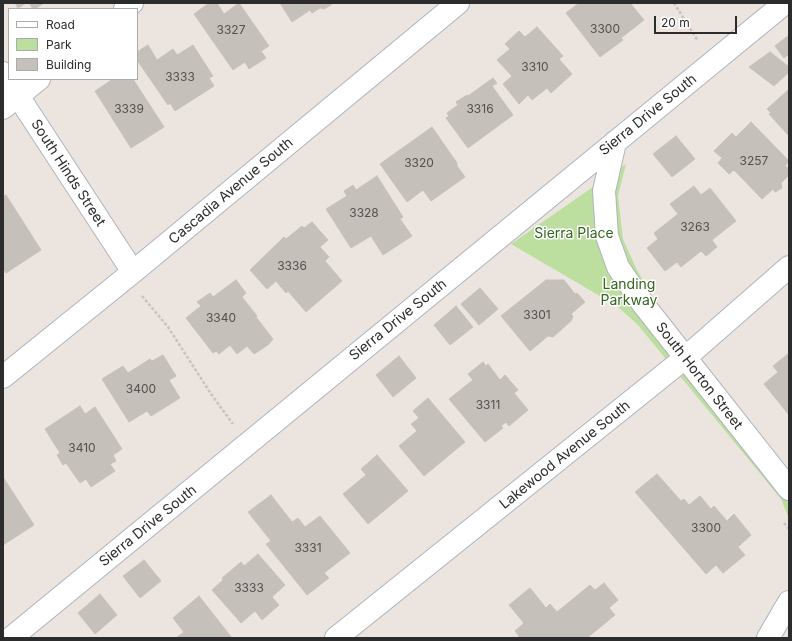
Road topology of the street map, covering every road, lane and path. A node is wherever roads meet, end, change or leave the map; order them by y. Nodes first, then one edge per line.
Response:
1 (458, 3) edge
2 (674, 3) edge
3 (785, 3) edge
4 (701, 46) dead end
5 (3, 73) edge
6 (38, 80) edge
7 (10, 102) edge
8 (615, 142) junction
9 (789, 267) edge
10 (133, 272) junction
11 (142, 295) dead end
12 (685, 358) junction
13 (3, 377) edge
14 (237, 429) dead end
15 (789, 489) edge
16 (784, 523) dead end
17 (789, 529) edge
18 (789, 602) edge
19 (11, 638) edge
20 (336, 638) edge
21 (768, 638) edge

1 - 10 street, Cascadia Avenue South
2 - 4 path
3 - 8 street, Sierra Drive South
5 - 7 street, South Hinds Street
6 - 7 street
7 - 10 street, South Hinds Street
8 - 12 street, South Horton Street
8 - 19 street, Sierra Drive South
9 - 12 street, Lakewood Avenue South
10 - 13 street, Cascadia Avenue South
11 - 14 path
12 - 15 street, South Horton Street
12 - 20 street, Lakewood Avenue South
16 - 17 path
18 - 21 street

